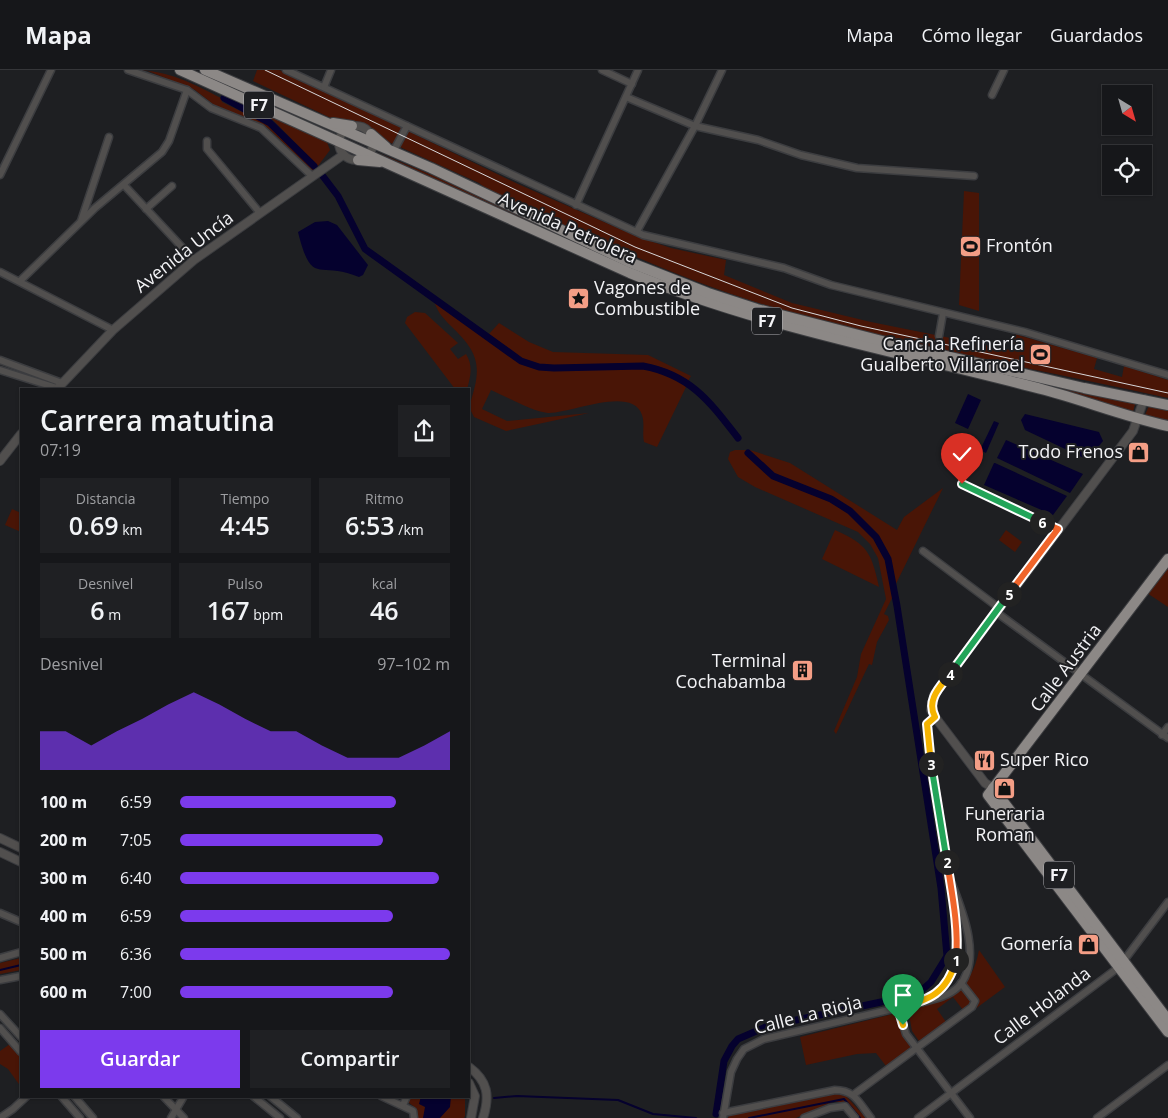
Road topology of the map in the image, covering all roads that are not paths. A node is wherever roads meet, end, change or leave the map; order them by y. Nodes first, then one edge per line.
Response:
1 (52, 70) edge
2 (128, 70) edge
3 (180, 70) edge
4 (205, 70) edge
5 (286, 70) edge
6 (331, 70) edge
7 (602, 70) edge
8 (638, 70) edge
9 (722, 70) edge
10 (1004, 70) edge
11 (632, 84) junction
12 (324, 86) junction
13 (187, 90) junction
14 (992, 95) dead end
15 (626, 97) junction
16 (407, 126) junction
17 (694, 126) junction
18 (320, 127) junction
19 (347, 128) junction
20 (371, 134) junction
21 (109, 137) dead end
22 (208, 141) dead end
23 (373, 145) junction
24 (341, 149) junction
25 (393, 152) junction
26 (369, 155) junction
27 (358, 160) junction
28 (386, 163) junction
29 (0, 175) edge
30 (312, 176) junction
31 (974, 176) dead end
32 (124, 184) junction
33 (172, 186) dead end
34 (576, 205) junction
35 (146, 209) junction
36 (260, 213) junction
37 (80, 224) junction
38 (637, 231) junction
39 (194, 260) junction
40 (0, 272) edge
41 (20, 281) junction
42 (943, 313) junction
43 (113, 330) junction
44 (940, 336) dead end
45 (0, 360) edge
46 (0, 370) edge
47 (1168, 375) edge
48 (58, 387) edge
49 (1144, 399) junction
50 (1168, 405) edge
51 (1137, 419) junction
52 (1168, 426) edge
53 (20, 435) edge
54 (0, 461) edge
55 (962, 484) dead end
56 (1058, 529) junction
57 (923, 551) dead end
58 (1168, 559) edge
59 (997, 610) junction
60 (1082, 674) junction
61 (935, 717) junction
62 (1168, 728) edge
63 (1165, 736) edge
64 (989, 789) junction
65 (0, 838) edge
66 (20, 848) edge
67 (0, 852) edge
68 (20, 862) edge
69 (950, 879) junction
70 (1168, 902) edge
71 (0, 913) edge
72 (20, 922) edge
73 (20, 952) edge
74 (0, 958) edge
75 (1122, 964) junction
76 (20, 976) edge
77 (0, 980) edge
78 (960, 983) junction
79 (922, 1002) junction
80 (898, 1008) junction
81 (0, 1014) edge
82 (1168, 1020) edge
83 (0, 1028) edge
84 (1168, 1032) edge
85 (20, 1036) edge
86 (919, 1049) junction
87 (20, 1051) edge
88 (1168, 1065) edge
89 (470, 1067) edge
90 (470, 1084) edge
91 (951, 1094) junction
92 (853, 1095) junction
93 (25, 1098) edge
94 (63, 1098) edge
95 (76, 1098) edge
96 (165, 1098) edge
97 (183, 1098) edge
98 (255, 1098) edge
99 (272, 1098) edge
100 (385, 1098) edge
101 (406, 1098) edge
102 (403, 1105) junction
103 (176, 1110) junction
104 (723, 1115) edge
105 (1100, 1117) edge
106 (0, 1118) edge
107 (80, 1118) edge
108 (93, 1118) edge
109 (171, 1118) edge
110 (184, 1118) edge
111 (280, 1118) edge
112 (297, 1118) edge
113 (414, 1118) edge
114 (471, 1118) edge
115 (484, 1118) edge
116 (804, 1118) edge
117 (855, 1118) edge
118 (871, 1118) edge
119 (918, 1118) edge
120 (970, 1118) edge

1 - 29 street
2 - 13 street
3 - 18 highway, F7
4 - 18 highway, F7
5 - 12 street
6 - 12 street
7 - 11 street
8 - 11 street
9 - 17 street
10 - 14 street
11 - 15 street
12 - 16 street
13 - 30 street
13 - 32 street
15 - 17 street
15 - 34 street
16 - 25 street
16 - 34 street
17 - 31 street
17 - 38 street
18 - 19 highway, Avenida Petrolera
18 - 24 highway, F7
19 - 20 street
19 - 23 highway, Avenida Petrolera / F7
19 - 24 street
20 - 23 street
20 - 25 highway
21 - 37 street
22 - 36 street
23 - 25 highway, Avenida Petrolera / F7
23 - 26 street
24 - 26 highway, Avenida Petrolera / F7
24 - 27 street
24 - 30 street, Avenida Uncía
25 - 49 highway, Avenida Petrolera / F7
26 - 27 street
26 - 28 highway, Avenida Petrolera / F7
27 - 28 highway
28 - 51 highway, Avenida Petrolera / F7
30 - 36 street, Avenida Uncía
32 - 35 street
32 - 37 street
33 - 35 street
34 - 38 street
35 - 39 street
36 - 39 street, Avenida Uncía
37 - 41 street
38 - 42 street
39 - 43 street, Avenida Uncía
40 - 41 street
41 - 43 street
42 - 44 street
42 - 47 street
43 - 48 street, Avenida Uncía
45 - 48 street
46 - 48 street
49 - 50 highway, Avenida Petrolera / F7
49 - 51 street, Calle La Rioja
51 - 52 highway, Avenida Petrolera / F7
51 - 56 street, Calle La Rioja
53 - 54 street
55 - 56 street
56 - 59 street, Calle La Rioja
57 - 59 street
58 - 60 highway, Calle Austria
59 - 60 street
59 - 61 street, Calle La Rioja
60 - 63 street
60 - 64 highway, Calle Austria
61 - 64 street
61 - 69 street, Calle La Rioja
62 - 63 street
64 - 75 highway, F7
65 - 66 street
67 - 68 street
69 - 78 street, Calle La Rioja
69 - 79 street, Calle La Rioja
70 - 75 street, Calle Holanda
71 - 72 street
73 - 74 street
75 - 82 highway, F7
75 - 84 highway, F7
75 - 91 street, Calle Holanda
76 - 77 street
78 - 79 street, Calle La Rioja
78 - 86 street
79 - 80 street, Calle La Rioja
80 - 86 street
80 - 104 street, Calle La Rioja
81 - 85 street
83 - 87 street
86 - 91 street
86 - 92 street
88 - 105 street
89 - 115 street
90 - 114 street
91 - 119 street, Calle Holanda
91 - 120 street
92 - 104 street
92 - 118 street
93 - 106 street
94 - 107 street
95 - 108 street
96 - 103 street
97 - 103 street
98 - 111 street
99 - 112 street
100 - 102 street
101 - 102 street
102 - 113 street
103 - 109 street
103 - 110 street
116 - 117 street

